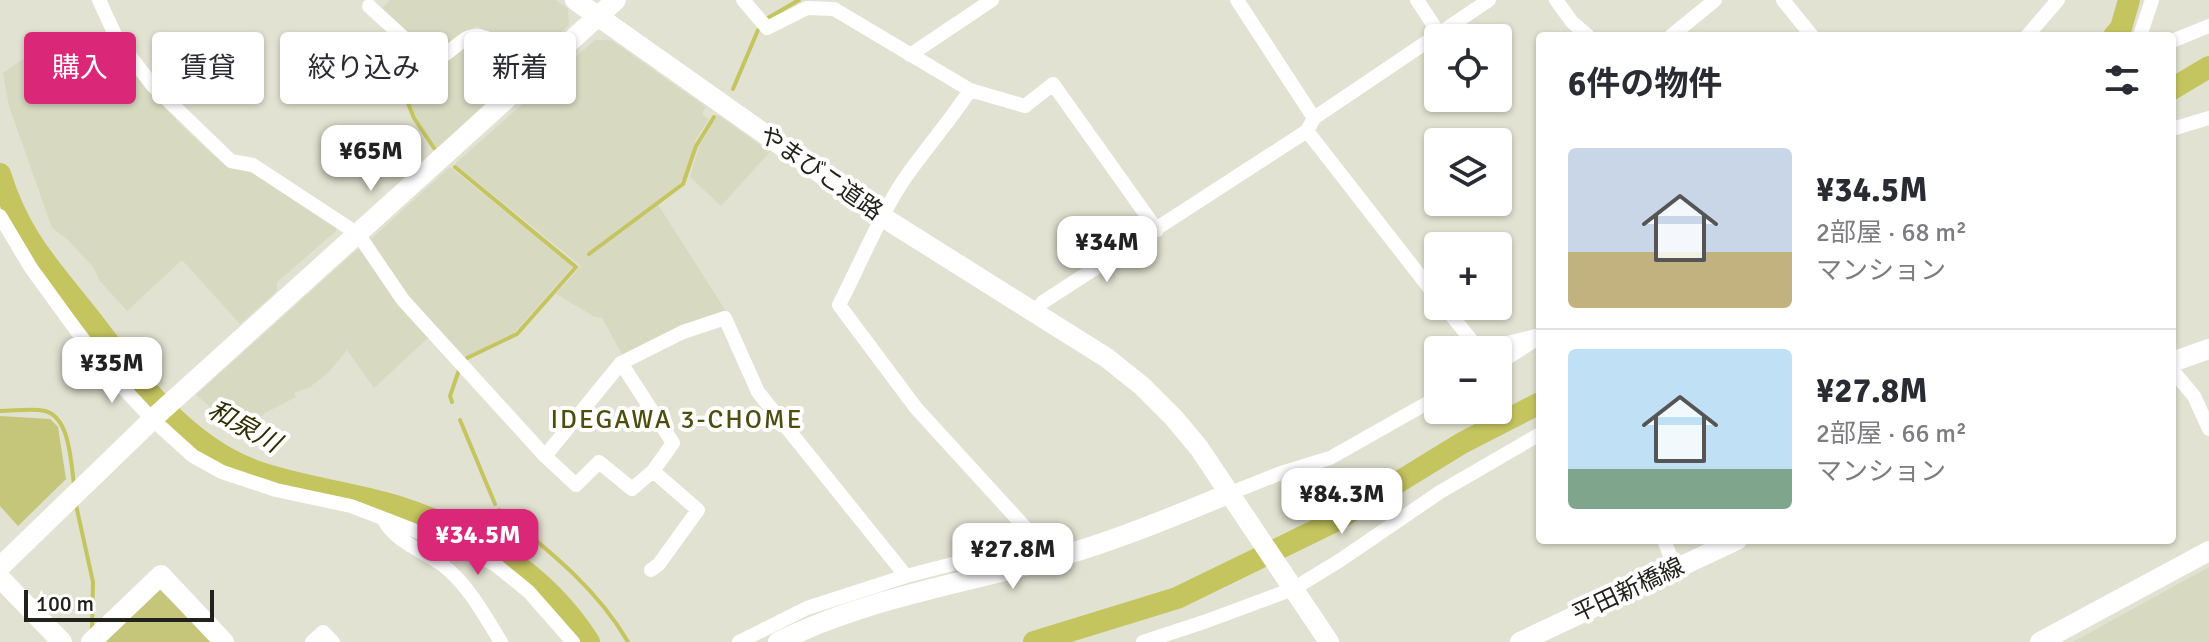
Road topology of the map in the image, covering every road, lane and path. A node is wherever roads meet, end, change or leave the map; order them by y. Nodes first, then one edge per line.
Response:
1 (99, 0) edge
2 (575, 0) edge
3 (616, 0) edge
4 (743, 0) edge
5 (992, 0) edge
6 (1237, 0) edge
7 (1417, 0) edge
8 (1489, 0) edge
9 (1556, 0) edge
10 (1715, 0) edge
11 (1783, 0) edge
12 (2058, 0) edge
13 (2152, 0) edge
14 (369, 6) dead end
15 (598, 16) junction
16 (1433, 24) edge
17 (1451, 24) edge
18 (2209, 26) edge
19 (1583, 32) edge
20 (1676, 32) edge
21 (1809, 32) edge
22 (2036, 32) edge
23 (2141, 32) edge
24 (576, 36) edge
25 (464, 39) edge
26 (2176, 39) edge
27 (1424, 42) edge
28 (910, 55) junction
29 (970, 90) junction
30 (501, 104) edge
31 (2209, 118) edge
32 (1310, 125) junction
33 (2176, 128) edge
34 (0, 216) edge
35 (881, 216) junction
36 (1157, 230) junction
37 (358, 234) junction
38 (1424, 280) edge
39 (1034, 313) junction
40 (1455, 320) edge
41 (1536, 337) edge
42 (1536, 339) edge
43 (2209, 349) edge
44 (1512, 355) edge
45 (2176, 361) edge
46 (621, 363) junction
47 (2176, 375) edge
48 (1424, 405) edge
49 (155, 417) junction
50 (2209, 429) edge
51 (1536, 436) edge
52 (545, 456) junction
53 (653, 471) junction
54 (1233, 500) junction
55 (382, 517) junction
56 (1038, 542) junction
57 (1666, 544) edge
58 (1728, 544) edge
59 (2209, 551) edge
60 (1053, 558) junction
61 (0, 567) edge
62 (1675, 568) junction
63 (651, 570) dead end
64 (906, 576) junction
65 (0, 578) edge
66 (1291, 586) junction
67 (62, 642) edge
68 (91, 642) edge
69 (224, 642) edge
70 (312, 642) edge
71 (333, 642) edge
72 (501, 642) edge
73 (573, 642) edge
74 (739, 642) edge
75 (778, 642) edge
76 (1143, 642) edge
77 (1329, 642) edge
78 (1520, 642) edge
79 (2040, 642) edge

1 - 37 street
2 - 15 street, やまびこ道路
3 - 15 street
4 - 28 street
5 - 28 street
6 - 32 street
7 - 16 street
8 - 17 street
9 - 19 street
10 - 20 street
11 - 21 street
12 - 22 street
13 - 23 street
14 - 25 street
15 - 24 street
15 - 35 street, やまびこ道路
18 - 26 street
27 - 32 street
28 - 29 street
29 - 35 street
29 - 36 street
30 - 37 street
31 - 33 street
32 - 36 street
32 - 38 street
34 - 49 street
35 - 39 street, やまびこ道路
35 - 56 street
36 - 39 street
37 - 49 street
37 - 52 street
39 - 54 street, やまびこ道路
40 - 41 street
42 - 44 street
43 - 45 street
46 - 52 street
46 - 53 street
46 - 64 street
47 - 50 street
48 - 54 street
49 - 55 street
49 - 61 street
51 - 66 street
52 - 53 street
53 - 63 street
54 - 60 street
54 - 66 street, やまびこ道路
55 - 72 street
55 - 73 street
56 - 60 street
56 - 64 street
57 - 62 street
58 - 62 street, 平田新橋線
59 - 79 street
60 - 75 street
62 - 78 street, 平田新橋線
64 - 74 street
65 - 67 street
66 - 76 street
66 - 77 street, やまびこ道路
68 - 69 street
70 - 71 street

